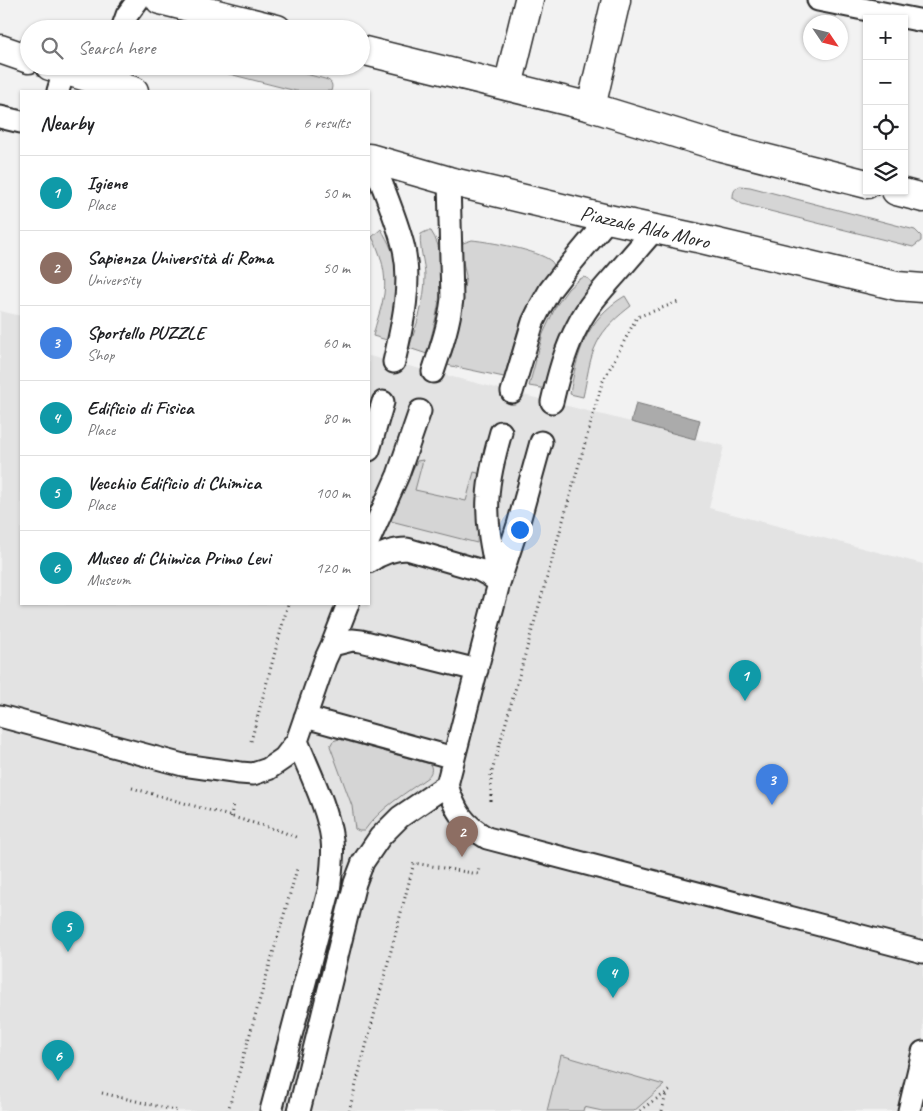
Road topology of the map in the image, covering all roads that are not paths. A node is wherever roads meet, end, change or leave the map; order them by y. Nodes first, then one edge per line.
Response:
1 (138, 0) edge
2 (160, 0) edge
3 (528, 0) edge
4 (616, 0) edge
5 (818, 0) edge
6 (126, 20) edge
7 (241, 20) edge
8 (923, 21) edge
9 (0, 49) edge
10 (370, 52) edge
11 (20, 56) edge
12 (58, 76) edge
13 (124, 82) edge
14 (508, 86) junction
15 (591, 107) junction
16 (0, 117) edge
17 (20, 122) edge
18 (370, 159) edge
19 (450, 181) junction
20 (863, 183) edge
21 (908, 194) edge
22 (923, 198) edge
23 (608, 219) junction
24 (655, 229) junction
25 (923, 288) edge
26 (394, 362) dead end
27 (433, 372) dead end
28 (512, 392) dead end
29 (383, 402) dead end
30 (552, 402) dead end
31 (420, 412) dead end
32 (501, 432) dead end
33 (541, 442) dead end
34 (370, 447) edge
35 (370, 538) edge
36 (370, 561) edge
37 (499, 583) junction
38 (333, 605) edge
39 (348, 605) edge
40 (328, 653) junction
41 (477, 670) junction
42 (0, 716) edge
43 (305, 717) junction
44 (297, 741) junction
45 (454, 758) junction
46 (447, 785) junction
47 (923, 952) edge
48 (923, 1052) edge
49 (271, 1111) edge
50 (299, 1111) edge
51 (909, 1111) edge

1 - 6 lane
2 - 7 street
3 - 14 street
4 - 15 street
5 - 8 lane
9 - 11 street
10 - 14 street
12 - 13 street
14 - 15 street
15 - 20 street
16 - 17 lane
18 - 19 street, Piazzale Aldo Moro
18 - 26 lane
19 - 23 street, Piazzale Aldo Moro
19 - 27 lane
21 - 22 street
23 - 24 street, Piazzale Aldo Moro
23 - 28 lane
24 - 25 street, Piazzale Aldo Moro
24 - 30 lane
29 - 34 lane
31 - 35 lane
32 - 37 lane
33 - 37 lane
36 - 37 lane
37 - 41 lane
38 - 40 lane
39 - 40 lane
40 - 41 lane
40 - 43 lane
41 - 45 lane
42 - 44 lane
43 - 44 lane
43 - 45 lane
44 - 49 lane
45 - 46 lane
46 - 47 lane
46 - 50 lane
48 - 51 lane

